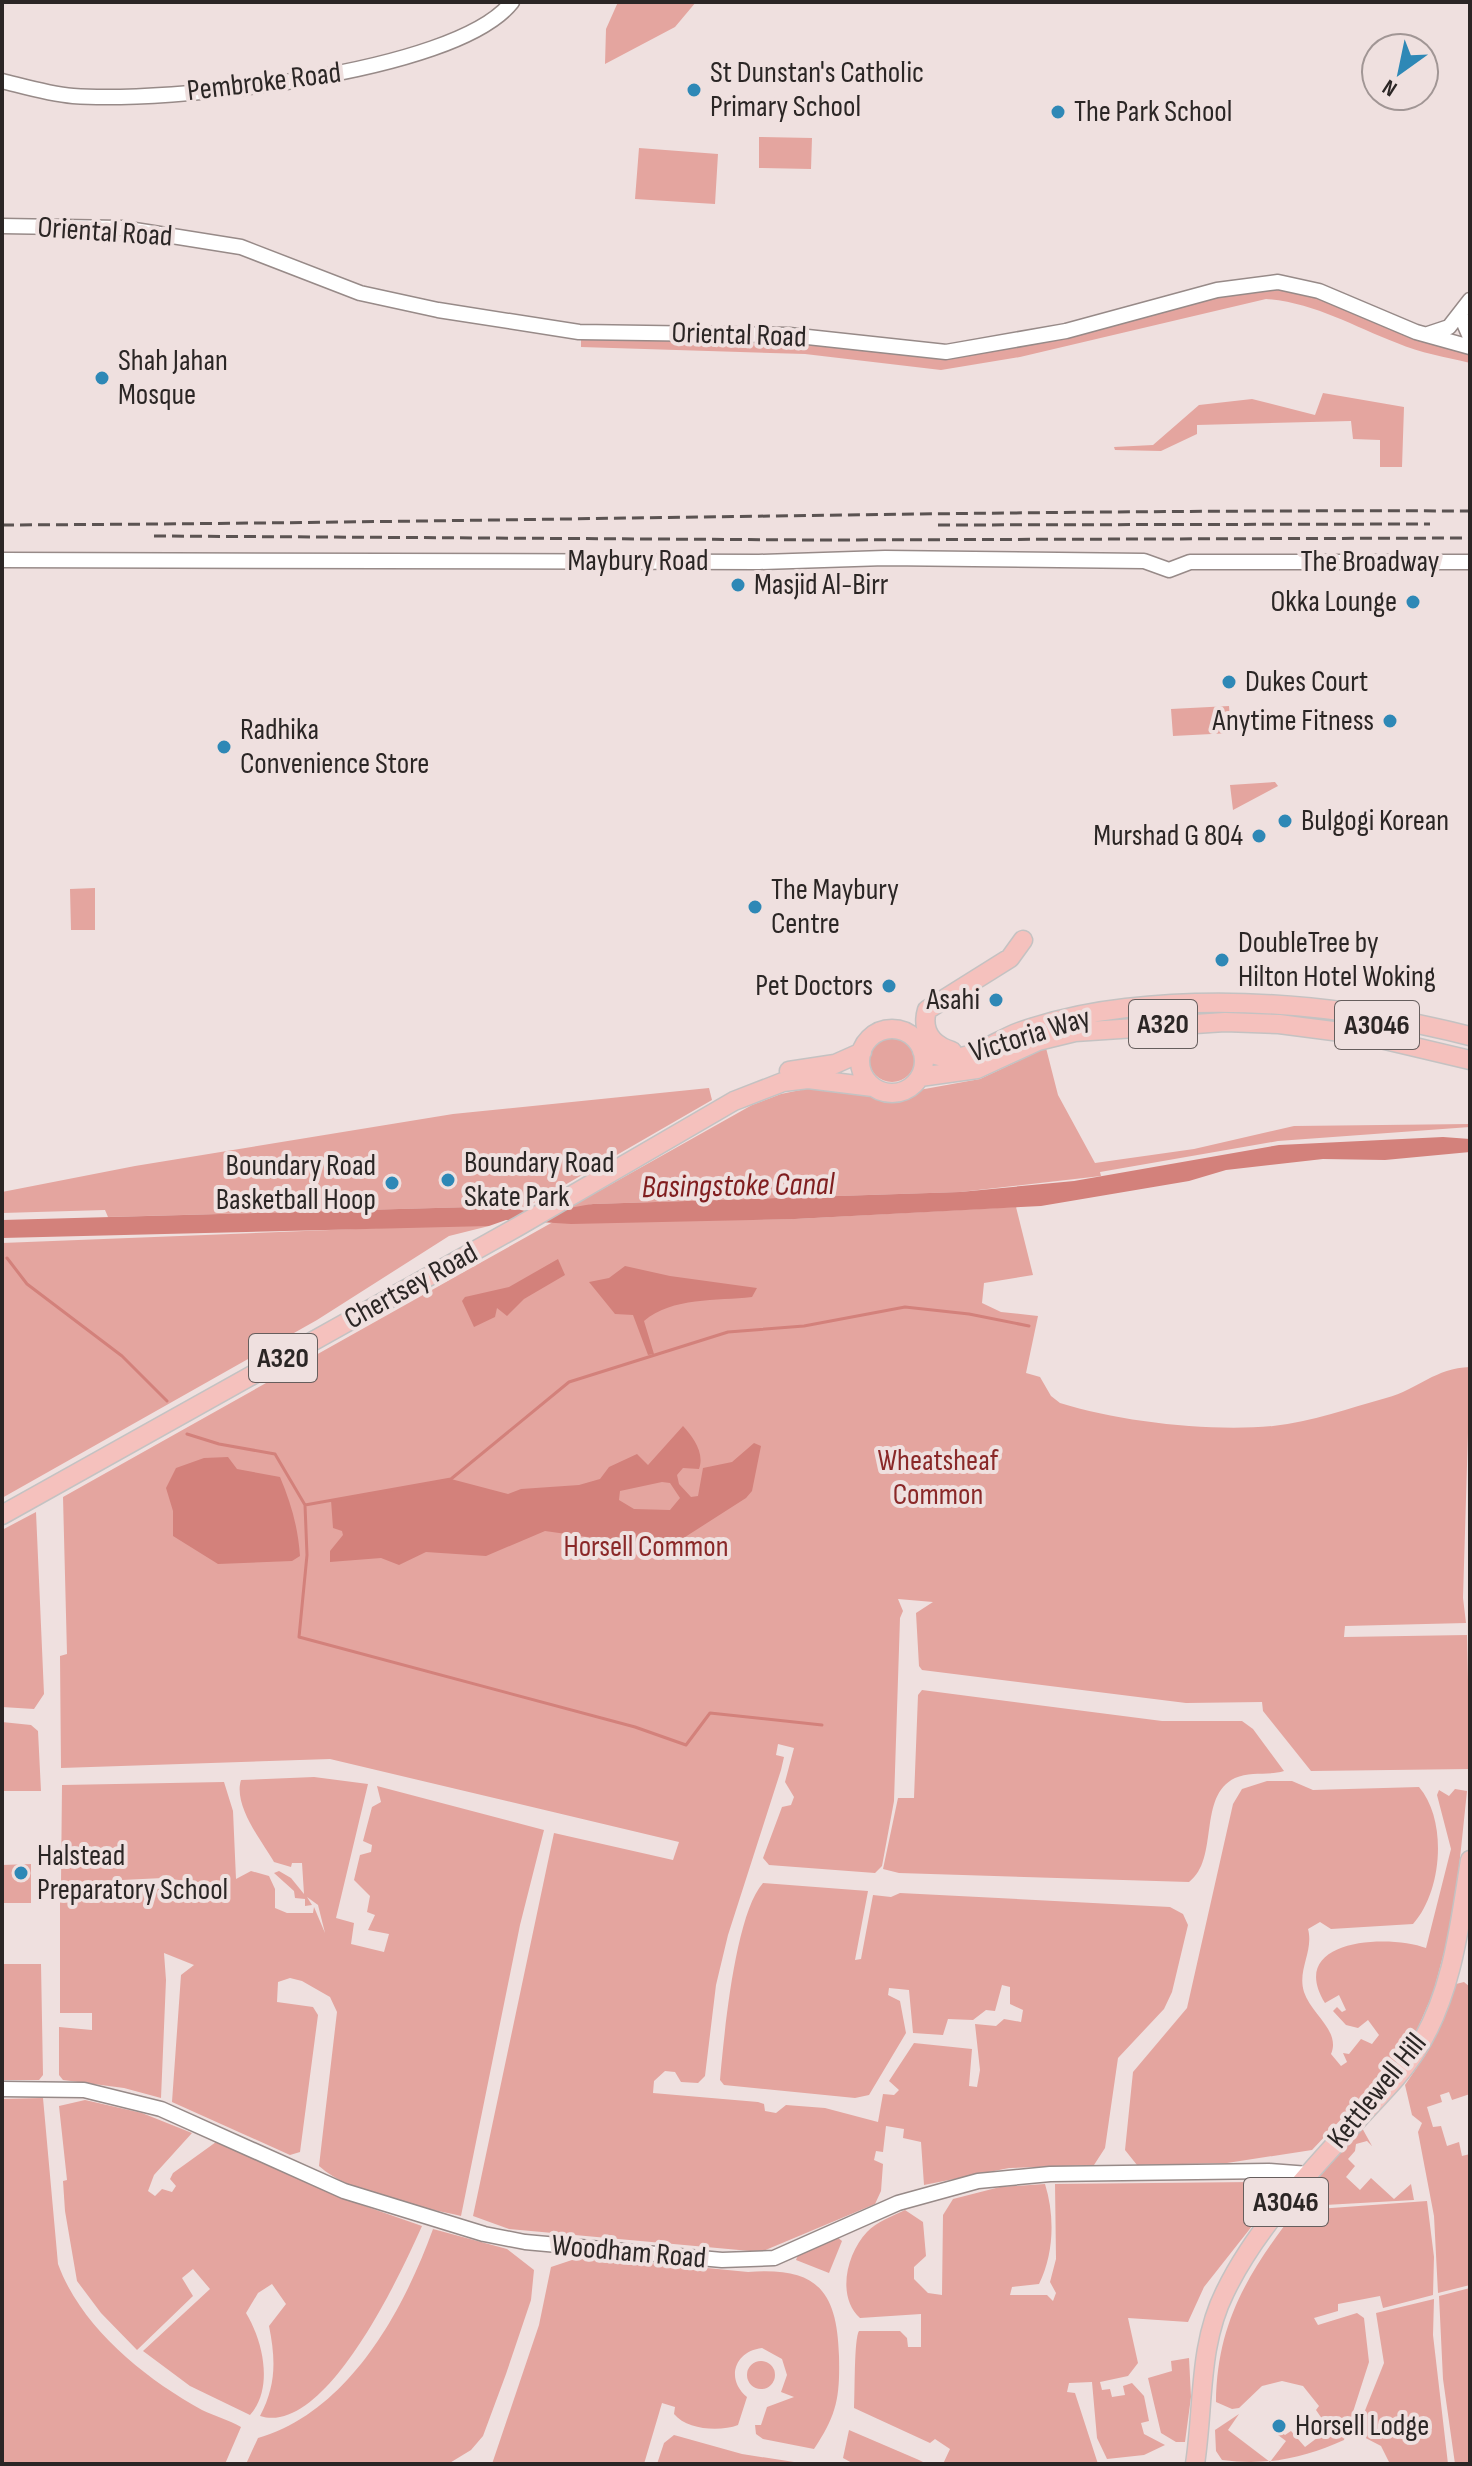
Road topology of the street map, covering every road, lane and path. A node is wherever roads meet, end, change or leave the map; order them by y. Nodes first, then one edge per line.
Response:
1 (512, 2) edge
2 (2, 81) edge
3 (2, 226) edge
4 (1470, 300) edge
5 (1460, 314) junction
6 (1424, 335) junction
7 (1470, 337) edge
8 (1470, 347) edge
9 (2, 560) edge
10 (1271, 561) joint
11 (1470, 562) edge
12 (1023, 940) dead end
13 (1283, 1006) junction
14 (1470, 1036) edge
15 (1470, 1046) edge
16 (922, 1051) junction
17 (862, 1052) junction
18 (974, 1052) junction
19 (1470, 1060) edge
20 (920, 1077) junction
21 (873, 1087) junction
22 (734, 1101) junction
23 (2, 1515) edge
24 (1470, 1860) edge
25 (2, 2089) edge
26 (1269, 2171) junction
27 (1309, 2174) junction
28 (1296, 2189) junction
29 (1195, 2464) edge

1 - 2 street, Pembroke Road
3 - 6 street, Oriental Road
4 - 5 street
5 - 6 street
5 - 7 street
6 - 8 street, Oriental Road
9 - 10 street, Maybury Road
10 - 11 street, The Broadway
12 - 18 main road
13 - 14 main road, Victoria Way / A320
13 - 15 main road, Victoria Way / A3046
13 - 18 main road, Victoria Way / A320
16 - 17 main road, A320
16 - 18 main road, Victoria Way / A320
16 - 20 main road
17 - 21 main road
17 - 22 main road, Chertsey Road / A320
19 - 20 main road, Victoria Way / A320
20 - 21 main road, A320
21 - 22 main road, Chertsey Road / A320
22 - 23 main road, Chertsey Road / A320
24 - 27 main road, Kettlewell Hill / A3046
25 - 26 street, Woodham Road
26 - 27 street, Woodham Road
26 - 28 street
27 - 28 main road, Kettlewell Hill / A3046
28 - 29 main road, Kettlewell Hill / A3046

